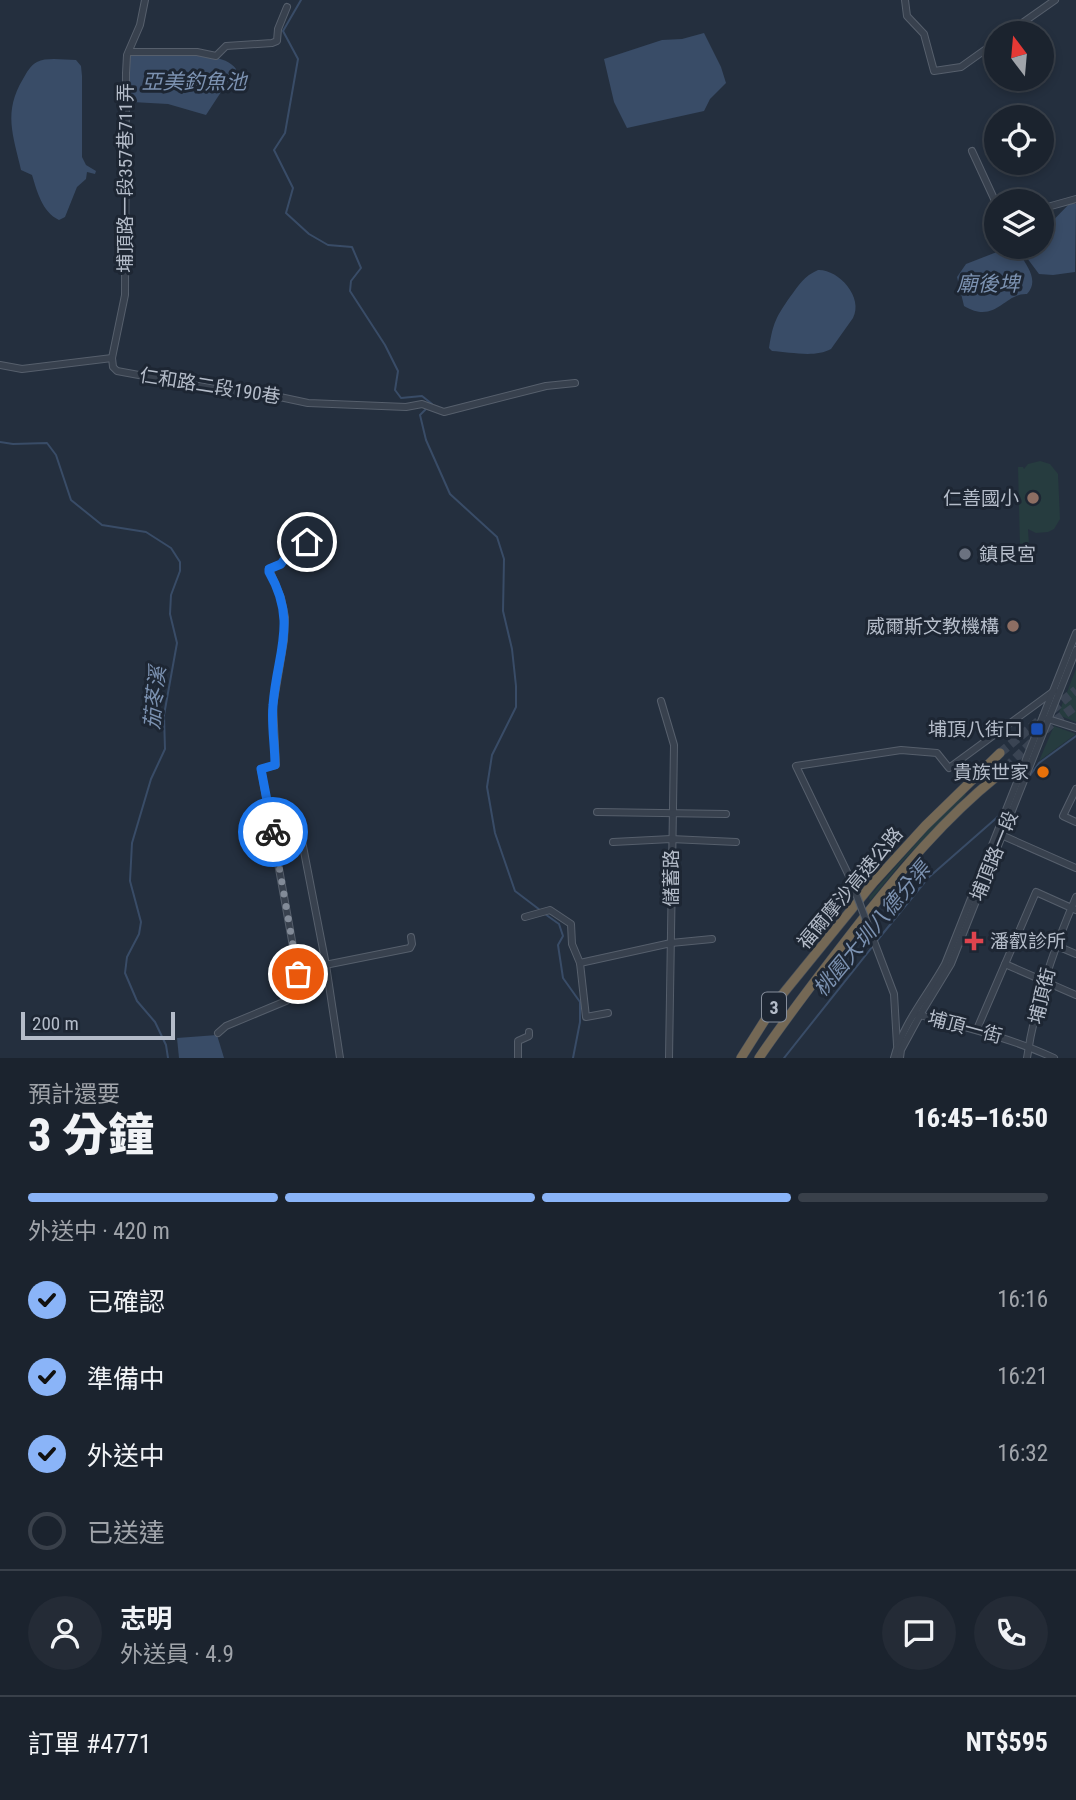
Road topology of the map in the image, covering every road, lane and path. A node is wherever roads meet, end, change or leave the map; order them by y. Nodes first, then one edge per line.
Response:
1 (145, 0) edge
2 (905, 0) edge
3 (1055, 0) edge
4 (287, 7) dead end
5 (1025, 21) edge
6 (984, 50) edge
7 (129, 52) junction
8 (972, 151) dead end
9 (990, 189) edge
10 (1076, 199) edge
11 (1054, 205) edge
12 (112, 358) junction
13 (0, 365) edge
14 (575, 383) dead end
15 (307, 542) dead end
16 (1076, 637) edge
17 (1076, 650) edge
18 (1058, 688) junction
19 (661, 701) dead end
20 (1046, 718) junction
21 (1076, 728) edge
22 (1000, 753) tunnel mouth
23 (996, 777) tunnel mouth
24 (967, 786) junction
25 (1076, 789) edge
26 (976, 793) junction
27 (597, 812) dead end
28 (672, 813) junction
29 (726, 814) dead end
30 (1076, 822) edge
31 (1000, 835) junction
32 (671, 839) junction
33 (302, 841) dead end
34 (613, 842) dead end
35 (736, 842) dead end
36 (1076, 868) edge
37 (1076, 897) edge
38 (1074, 909) edge
39 (525, 917) dead end
40 (411, 937) dead end
41 (712, 939) dead end
42 (671, 943) junction
43 (1055, 945) junction
44 (1076, 954) edge
45 (580, 963) junction
46 (1005, 964) junction
47 (326, 965) junction
48 (298, 974) junction
49 (1044, 981) junction
50 (1076, 995) edge
51 (608, 1013) dead end
52 (917, 1014) junction
53 (977, 1029) junction
54 (529, 1032) dead end
55 (218, 1033) dead end
56 (1029, 1046) junction
57 (899, 1048) junction
58 (340, 1058) edge
59 (518, 1058) edge
60 (669, 1058) edge
61 (741, 1058) edge
62 (759, 1058) edge
63 (894, 1058) edge
64 (900, 1058) edge
65 (1027, 1058) edge
66 (1054, 1058) edge

1 - 7 street, 埔頂路一段357巷711弄
2 - 6 street
3 - 5 street
4 - 7 street
7 - 12 street, 埔頂路一段357巷711弄
8 - 9 street
10 - 11 street
12 - 13 street
12 - 14 street, 仁和路二段190巷
15 - 48 street
16 - 18 street
17 - 18 street
18 - 20 street, 埔頂路一段
18 - 57 street, bridge
19 - 28 street, 儲蓄路
20 - 21 street
20 - 31 street, 埔頂路一段
22 - 24 highway, 福爾摩沙高速公路 / 3
23 - 26 highway, 福爾摩沙高速公路 / 3
24 - 26 highway
24 - 61 highway, 福爾摩沙高速公路 / 3
25 - 30 street
26 - 62 highway, 福爾摩沙高速公路 / 3
27 - 28 street
28 - 29 street
28 - 32 street, 儲蓄路
31 - 36 street
31 - 52 street, 埔頂路一段
32 - 34 street
32 - 35 street
32 - 42 street, 儲蓄路
33 - 47 street
37 - 38 street, 埔頂街
38 - 43 street, 埔頂街
38 - 46 street
39 - 45 street
40 - 47 street
41 - 42 street
42 - 45 street
42 - 60 street, 儲蓄路
43 - 44 street
43 - 49 street, 埔頂街
45 - 51 street
46 - 49 street
46 - 53 street
47 - 48 street
47 - 58 street
48 - 55 street
49 - 50 street
49 - 56 street, 埔頂街
52 - 53 street, 埔頂一街
52 - 57 street, 埔頂路一段
53 - 56 street, 埔頂一街
54 - 59 street
56 - 65 street, 埔頂街
56 - 66 street, 埔頂一街
57 - 63 street, 埔頂路一段
57 - 64 street, 埔頂路一段

